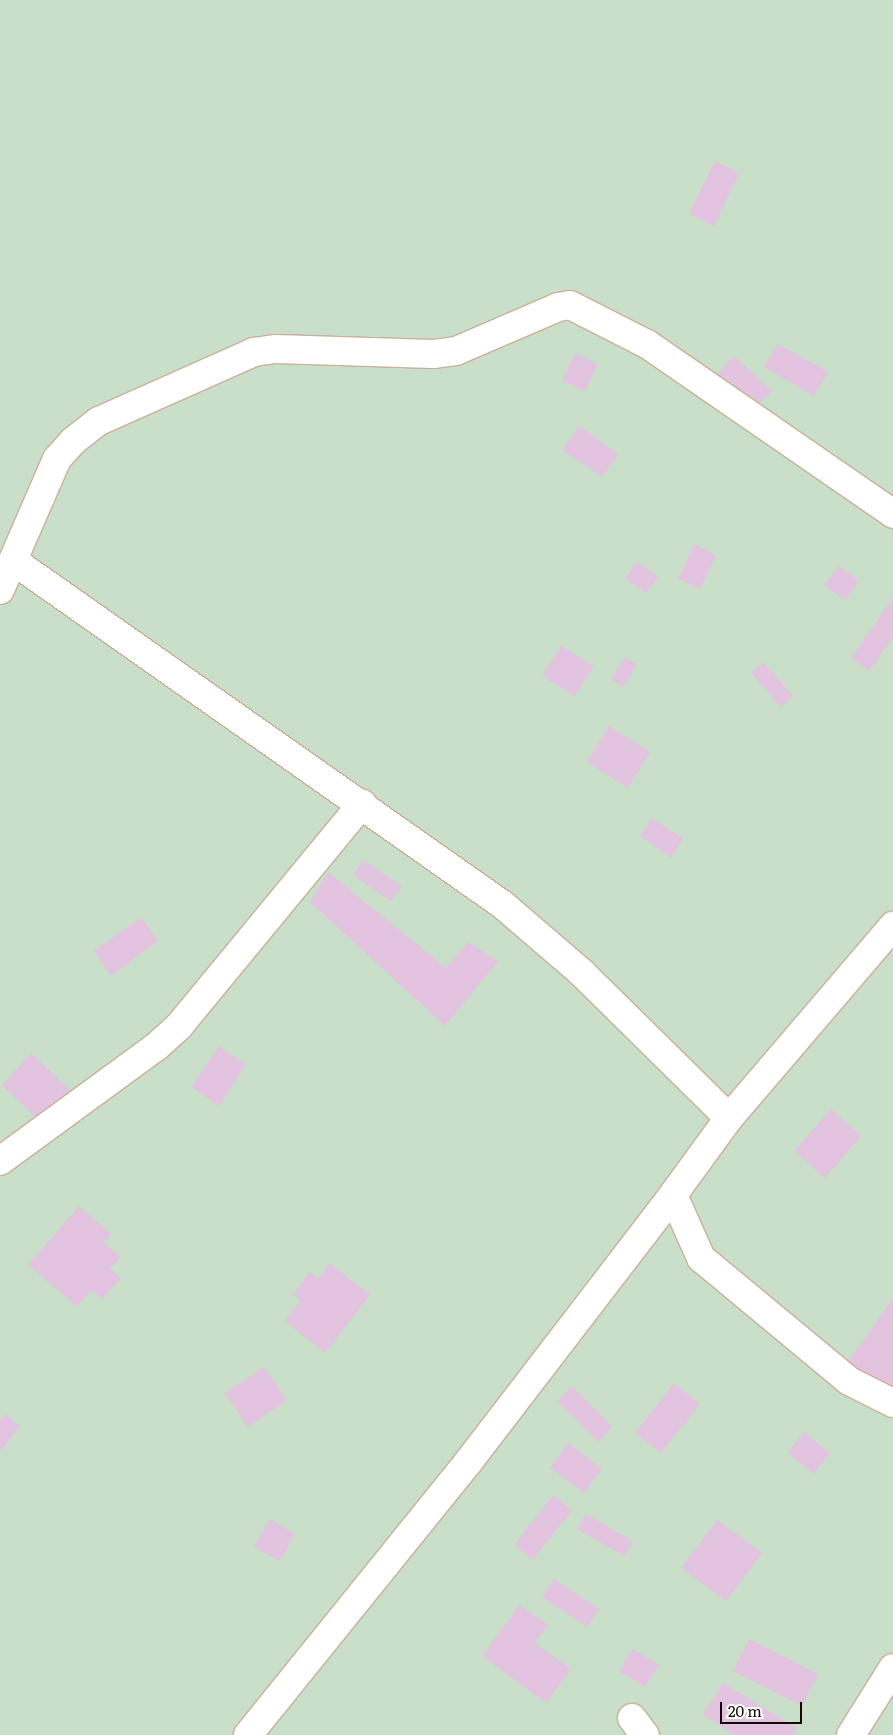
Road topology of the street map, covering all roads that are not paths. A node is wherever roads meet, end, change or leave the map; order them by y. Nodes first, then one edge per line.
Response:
1 (893, 514) edge
2 (15, 562) junction
3 (0, 590) edge
4 (362, 804) junction
5 (893, 926) edge
6 (729, 1118) junction
7 (0, 1161) edge
8 (674, 1196) junction
9 (893, 1403) edge
10 (893, 1668) edge
11 (248, 1735) edge
12 (851, 1735) edge

1 - 2 street
2 - 3 street
2 - 4 street
4 - 6 street
4 - 7 street
5 - 6 street
6 - 8 street
8 - 9 street
8 - 11 street
10 - 12 street

